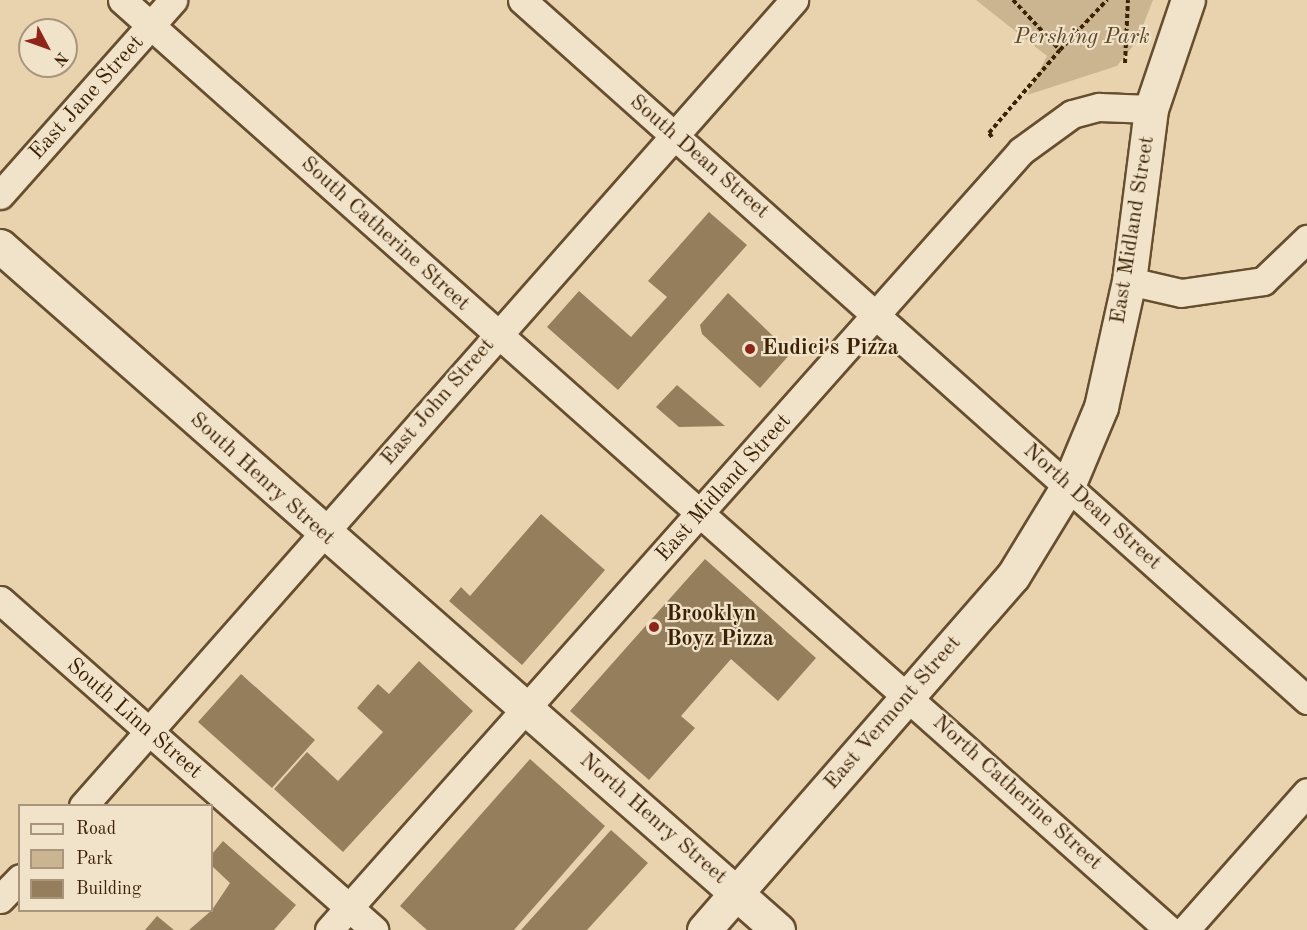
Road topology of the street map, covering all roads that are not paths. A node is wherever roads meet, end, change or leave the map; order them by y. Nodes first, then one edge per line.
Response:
1 (122, 0) edge
2 (173, 0) edge
3 (522, 0) edge
4 (794, 0) edge
5 (1188, 0) edge
6 (150, 25) junction
7 (1151, 109) junction
8 (673, 135) junction
9 (0, 195) edge
10 (1307, 239) edge
11 (0, 246) edge
12 (1130, 281) junction
13 (878, 314) junction
14 (497, 333) junction
15 (1068, 486) junction
16 (703, 513) junction
17 (324, 534) junction
18 (0, 600) edge
19 (907, 696) junction
20 (1307, 700) edge
21 (526, 709) junction
22 (149, 732) junction
23 (1307, 792) edge
24 (85, 804) edge
25 (18, 880) edge
26 (737, 893) junction
27 (0, 900) edge
28 (349, 908) junction
29 (329, 930) edge
30 (375, 930) edge
31 (704, 930) edge
32 (778, 930) edge
33 (1168, 930) edge
34 (1185, 930) edge

1 - 6 street, South Catherine Street
2 - 6 street, East Jane Street
3 - 8 street, South Dean Street
4 - 8 street, East John Street
5 - 7 main road, East Midland Street
6 - 9 street, East Jane Street
6 - 14 street, South Catherine Street
7 - 12 main road, East Midland Street
7 - 13 street, East Midland Street
8 - 13 street, South Dean Street
8 - 14 street, East John Street
10 - 12 street
11 - 17 main road, South Henry Street
12 - 15 main road, East Midland Street
13 - 15 street, North Dean Street
13 - 16 street, East Midland Street
14 - 16 street, South Catherine Street
14 - 17 street, East John Street
15 - 19 main road, East Vermont Street
15 - 20 street, North Dean Street
16 - 19 street, North Catherine Street
16 - 21 street, East Midland Street
17 - 21 main road, South Henry Street
17 - 22 street, East John Street
18 - 22 street, South Linn Street
19 - 26 main road, East Vermont Street
19 - 33 street, North Catherine Street
21 - 26 main road, North Henry Street
21 - 28 street, East Midland Street
22 - 24 street, East John Street
22 - 28 street, South Linn Street
23 - 34 street
25 - 27 street
26 - 31 main road, East Vermont Street
26 - 32 main road, North Henry Street
28 - 29 street, East Midland Street
28 - 30 street, South Linn Street

